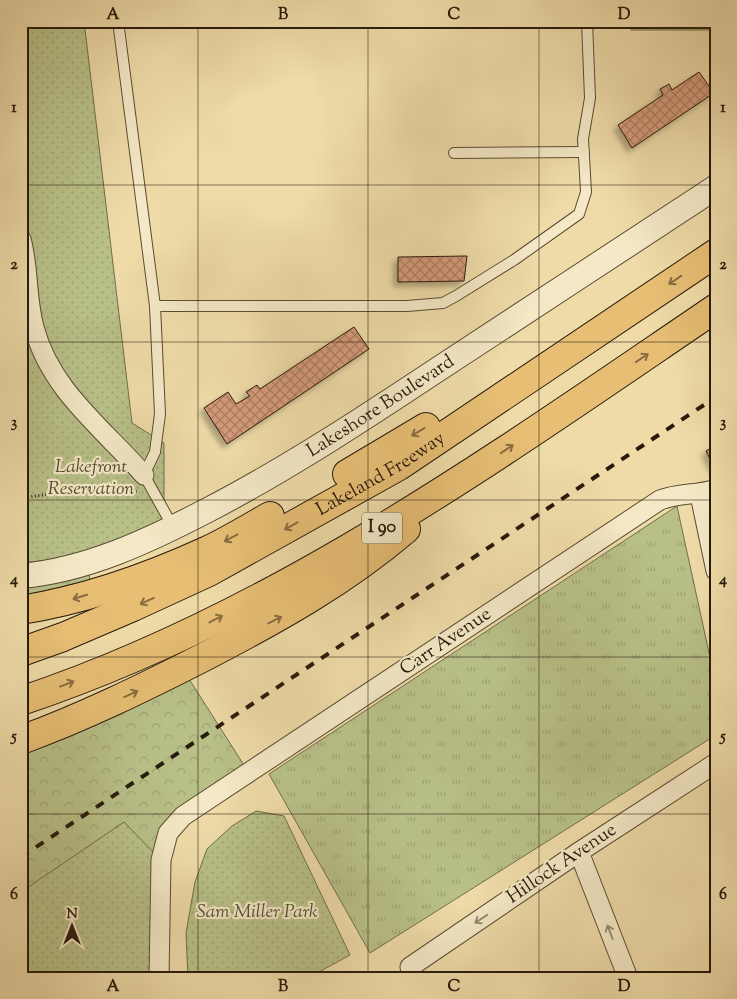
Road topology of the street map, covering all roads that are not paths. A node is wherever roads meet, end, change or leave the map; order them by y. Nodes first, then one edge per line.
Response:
1 (118, 21) edge
2 (587, 21) edge
3 (584, 152) junction
4 (454, 153) dead end
5 (716, 187) edge
6 (21, 239) edge
7 (716, 253) edge
8 (155, 306) junction
9 (716, 308) edge
10 (555, 362) junction
11 (476, 469) junction
12 (148, 481) junction
13 (708, 492) edge
14 (174, 528) junction
15 (716, 571) edge
16 (21, 576) edge
17 (21, 610) edge
18 (21, 652) edge
19 (21, 701) edge
20 (21, 740) edge
21 (716, 764) edge
22 (579, 852) junction
23 (412, 972) edge
24 (160, 978) edge
25 (628, 978) edge

1 - 8 lane
2 - 3 lane
3 - 4 lane
3 - 8 lane
5 - 14 street, Lakeshore Boulevard
6 - 12 street
7 -> 10 highway, Lakeland Freeway / I 90
8 - 12 lane
11 -> 9 highway, I 90
10 -> 17 highway
10 -> 18 highway, Lakeland Freeway / I 90
19 -> 11 highway, I 90
20 -> 11 highway
12 - 14 lane
13 - 15 street
13 - 24 street, Carr Avenue
14 - 16 street, Lakeshore Boulevard
21 - 22 street, Hillock Avenue
22 -> 23 street, Hillock Avenue
25 -> 22 street

